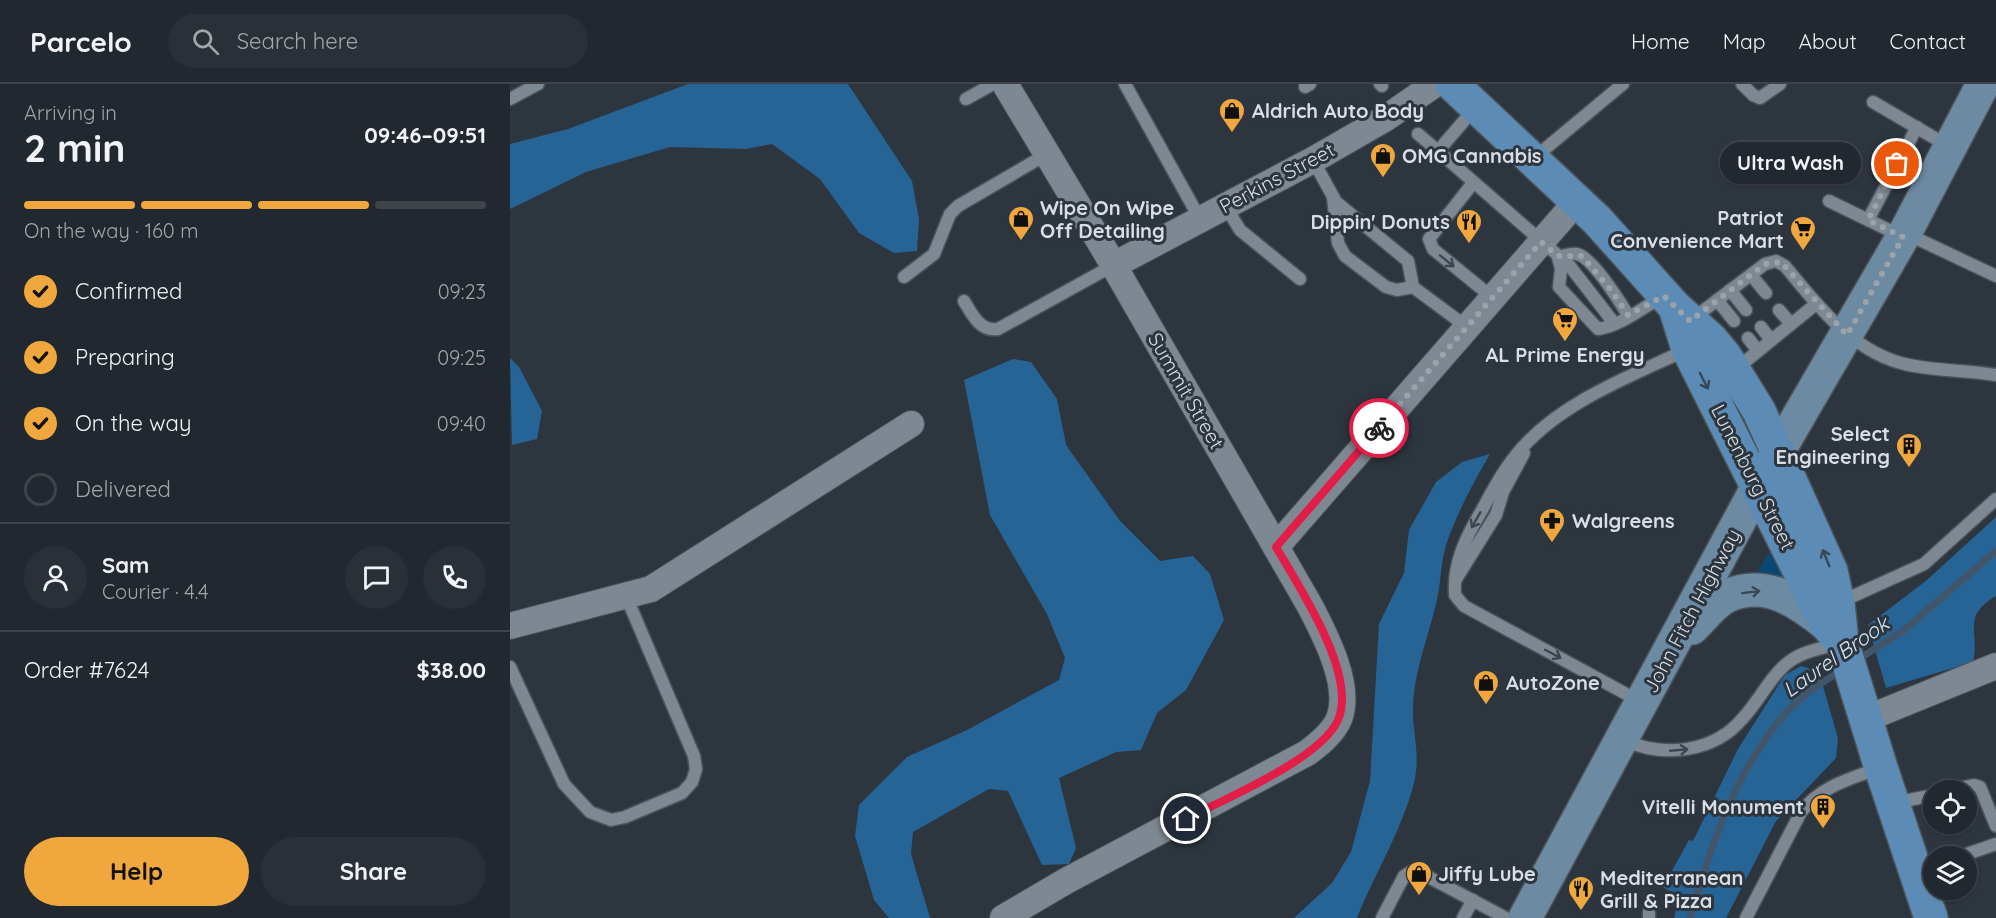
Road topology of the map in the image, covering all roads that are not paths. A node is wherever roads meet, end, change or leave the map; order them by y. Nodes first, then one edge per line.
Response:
1 (538, 84) edge
2 (1125, 84) edge
3 (1435, 84) edge
4 (1452, 84) edge
5 (1623, 84) edge
6 (1742, 84) edge
7 (1780, 84) edge
8 (1983, 84) edge
9 (1008, 86) edge
10 (510, 99) edge
11 (966, 99) dead end
12 (1873, 102) dead end
13 (1476, 106) junction
14 (1917, 127) junction
15 (1418, 134) dead end
16 (1951, 147) junction
17 (1438, 152) junction
18 (1047, 154) junction
19 (1532, 159) junction
20 (1313, 160) junction
21 (1473, 183) junction
22 (1333, 197) junction
23 (1577, 201) junction
24 (1829, 201) dead end
25 (1226, 207) junction
26 (1200, 219) junction
27 (1868, 220) junction
28 (1904, 235) junction
29 (1550, 249) junction
30 (1113, 265) junction
31 (1751, 275) junction
32 (1996, 276) edge
33 (904, 277) dead end
34 (1300, 279) dead end
35 (1413, 287) junction
36 (1730, 290) junction
37 (1766, 294) dead end
38 (1493, 298) junction
39 (1717, 300) junction
40 (964, 301) dead end
41 (1816, 304) junction
42 (1746, 310) dead end
43 (1779, 310) dead end
44 (1628, 315) junction
45 (1680, 320) junction
46 (1734, 321) dead end
47 (1614, 323) junction
48 (1791, 324) junction
49 (1467, 327) junction
50 (1761, 327) dead end
51 (1847, 335) junction
52 (1748, 338) dead end
53 (1771, 340) junction
54 (1746, 361) junction
55 (1996, 375) edge
56 (911, 424) dead end
57 (1779, 452) junction
58 (1757, 488) junction
59 (1996, 499) edge
60 (1276, 547) junction
61 (626, 596) junction
62 (1836, 623) junction
63 (510, 626) edge
64 (1672, 649) junction
65 (1996, 666) edge
66 (510, 667) edge
67 (1642, 703) junction
68 (1863, 706) junction
69 (1623, 739) junction
70 (1881, 768) junction
71 (1977, 786) edge
72 (1923, 797) edge
73 (1893, 803) junction
74 (1996, 826) edge
75 (1996, 844) edge
76 (1977, 851) edge
77 (1473, 900) junction
78 (1387, 916) edge
79 (1004, 918) edge
80 (1463, 918) edge
81 (1506, 918) edge
82 (1525, 918) edge
83 (1746, 918) edge
84 (1931, 918) edge

1 - 10 lane
2 - 26 lane
3 - 20 street, Perkins Street
4 - 13 main road, Lunenburg Street
5 - 19 lane
6 - 7 lane
8 - 16 main road, John Fitch Highway
9 - 11 lane
9 - 18 street, Summit Street
12 - 14 lane
13 - 17 lane
13 - 19 main road, Lunenburg Street
14 - 16 lane
14 - 27 lane
15 - 17 lane
16 - 28 main road, John Fitch Highway
17 - 21 lane
18 - 30 street, Summit Street
18 - 33 lane
19 - 23 main road, Lunenburg Street
20 - 22 lane
20 - 25 street, Perkins Street
21 - 29 lane
21 -> 38 lane
22 - 35 lane
22 - 35 lane
23 - 29 street
23 - 45 main road, Lunenburg Street
24 - 27 lane
25 - 26 street, Perkins Street
25 - 34 lane
26 - 30 street, Perkins Street
27 - 28 lane
28 - 32 lane
28 - 51 main road, John Fitch Highway
29 - 38 street
29 - 44 lane
29 - 47 lane
29 - 47 lane
30 - 40 lane
30 - 60 street, Summit Street
31 - 36 lane
31 - 37 lane
31 - 41 lane
35 - 49 lane
36 - 39 lane
36 - 42 lane
38 - 49 street
39 - 45 lane
39 - 46 lane
41 - 48 lane
41 - 51 lane
43 - 48 lane
44 - 45 lane
44 - 47 lane
45 - 54 main road, Lunenburg Street
45 -> 58 main road, Lunenburg Street
45 -> 67 lane
48 - 53 lane
49 - 60 street
50 - 53 lane
51 - 55 lane
51 - 57 main road, John Fitch Highway
52 - 54 lane
53 - 54 lane
54 - 57 main road, Lunenburg Street
56 - 61 street
57 - 58 main road, John Fitch Highway
62 -> 57 main road, Lunenburg Street
58 - 62 main road, Lunenburg Street
58 - 64 main road, John Fitch Highway
59 - 62 lane
60 - 79 street, Summit Street
61 - 63 street
61 - 66 lane
64 -> 62 main road
62 - 68 main road, Lunenburg Street
69 -> 62 lane
64 - 67 main road, John Fitch Highway
65 - 68 street
67 - 69 main road, John Fitch Highway
68 - 70 main road, Lunenburg Street
69 - 82 main road, John Fitch Highway
70 - 73 main road, Lunenburg Street
70 - 83 lane
71 - 74 lane
72 - 73 lane
73 - 84 main road, Lunenburg Street
75 - 76 lane
77 - 78 lane
77 - 80 lane
77 - 81 lane

